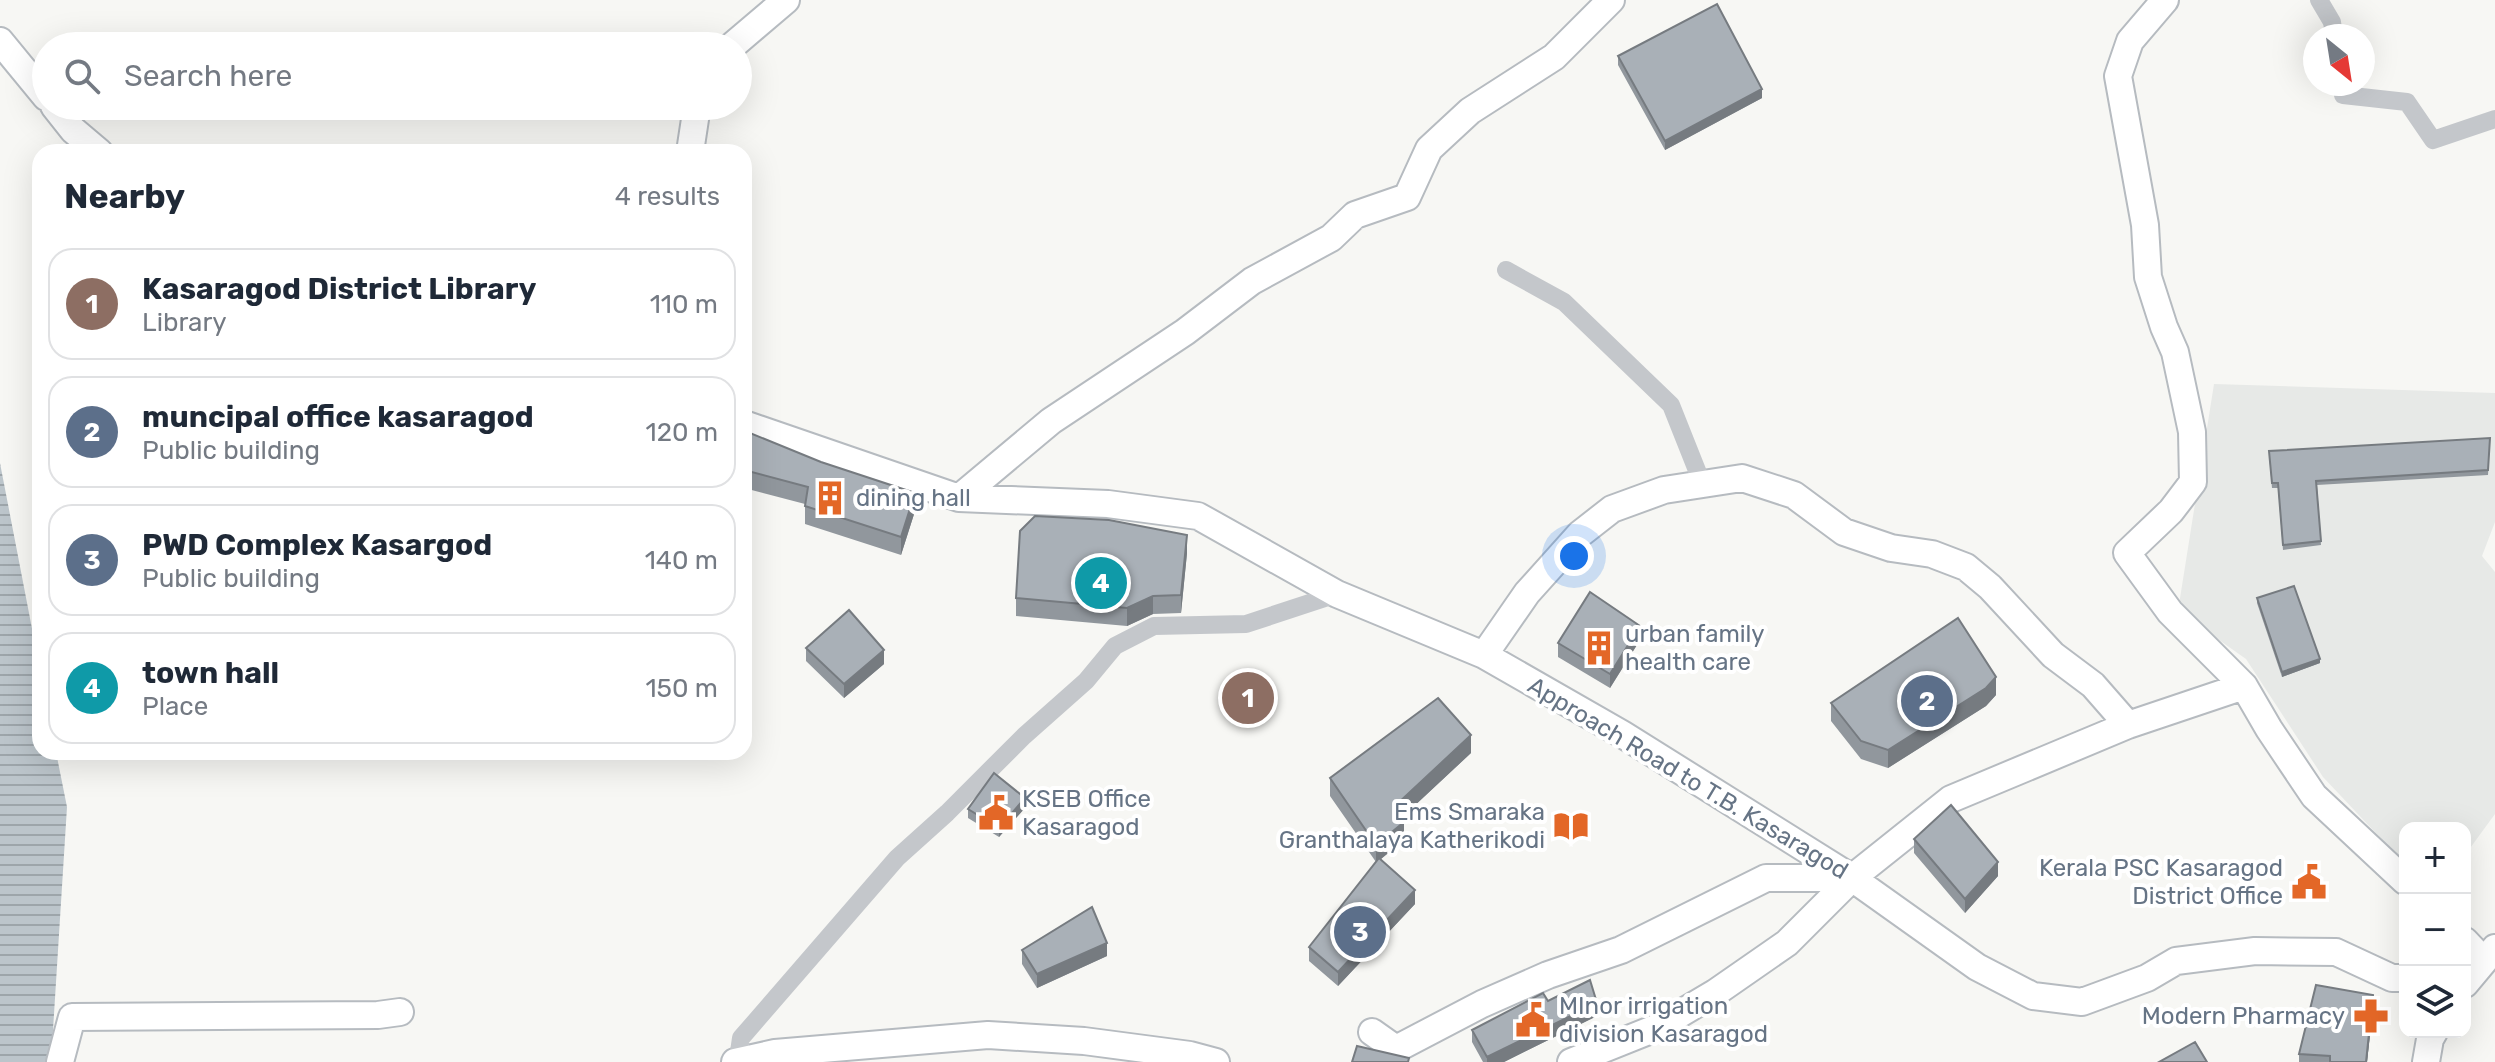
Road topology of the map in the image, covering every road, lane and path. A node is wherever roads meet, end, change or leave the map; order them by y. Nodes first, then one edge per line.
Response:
1 (786, 0) edge
2 (1611, 0) edge
3 (2165, 0) edge
4 (2319, 0) edge
5 (2332, 24) edge
6 (748, 32) edge
7 (0, 41) edge
8 (32, 80) edge
9 (2352, 96) edge
10 (2495, 119) edge
11 (65, 120) edge
12 (695, 120) edge
13 (90, 144) edge
14 (691, 144) edge
15 (1506, 270) dead end
16 (752, 427) edge
17 (1702, 483) junction
18 (959, 498) junction
19 (1337, 594) junction
20 (1484, 655) junction
21 (2244, 686) junction
22 (2128, 725) junction
23 (2399, 875) edge
24 (1852, 878) junction
25 (2399, 978) edge
26 (400, 1012) dead end
27 (1372, 1032) dead end
28 (2431, 1038) edge
29 (737, 1061) edge
30 (60, 1062) edge
31 (1216, 1062) edge
32 (1571, 1062) edge
33 (2426, 1062) edge

1 - 6 street
2 - 18 street
3 - 21 street
4 - 5 street
7 - 8 street
9 - 10 street
11 - 13 street
12 - 14 street
15 - 17 street
16 - 18 street, Approach Road to T.B. Kasaragod
17 - 20 street
17 - 22 street
18 - 19 street, Approach Road to T.B. Kasaragod
19 - 20 street, Approach Road to T.B. Kasaragod
19 - 29 street
20 - 24 street, Approach Road to T.B. Kasaragod
21 - 22 street
21 - 23 street
22 - 24 street
24 - 25 street, Approach Road to T.B. Kasaragod
24 - 27 street
24 - 32 street
26 - 30 street
28 - 33 street
29 - 31 street

